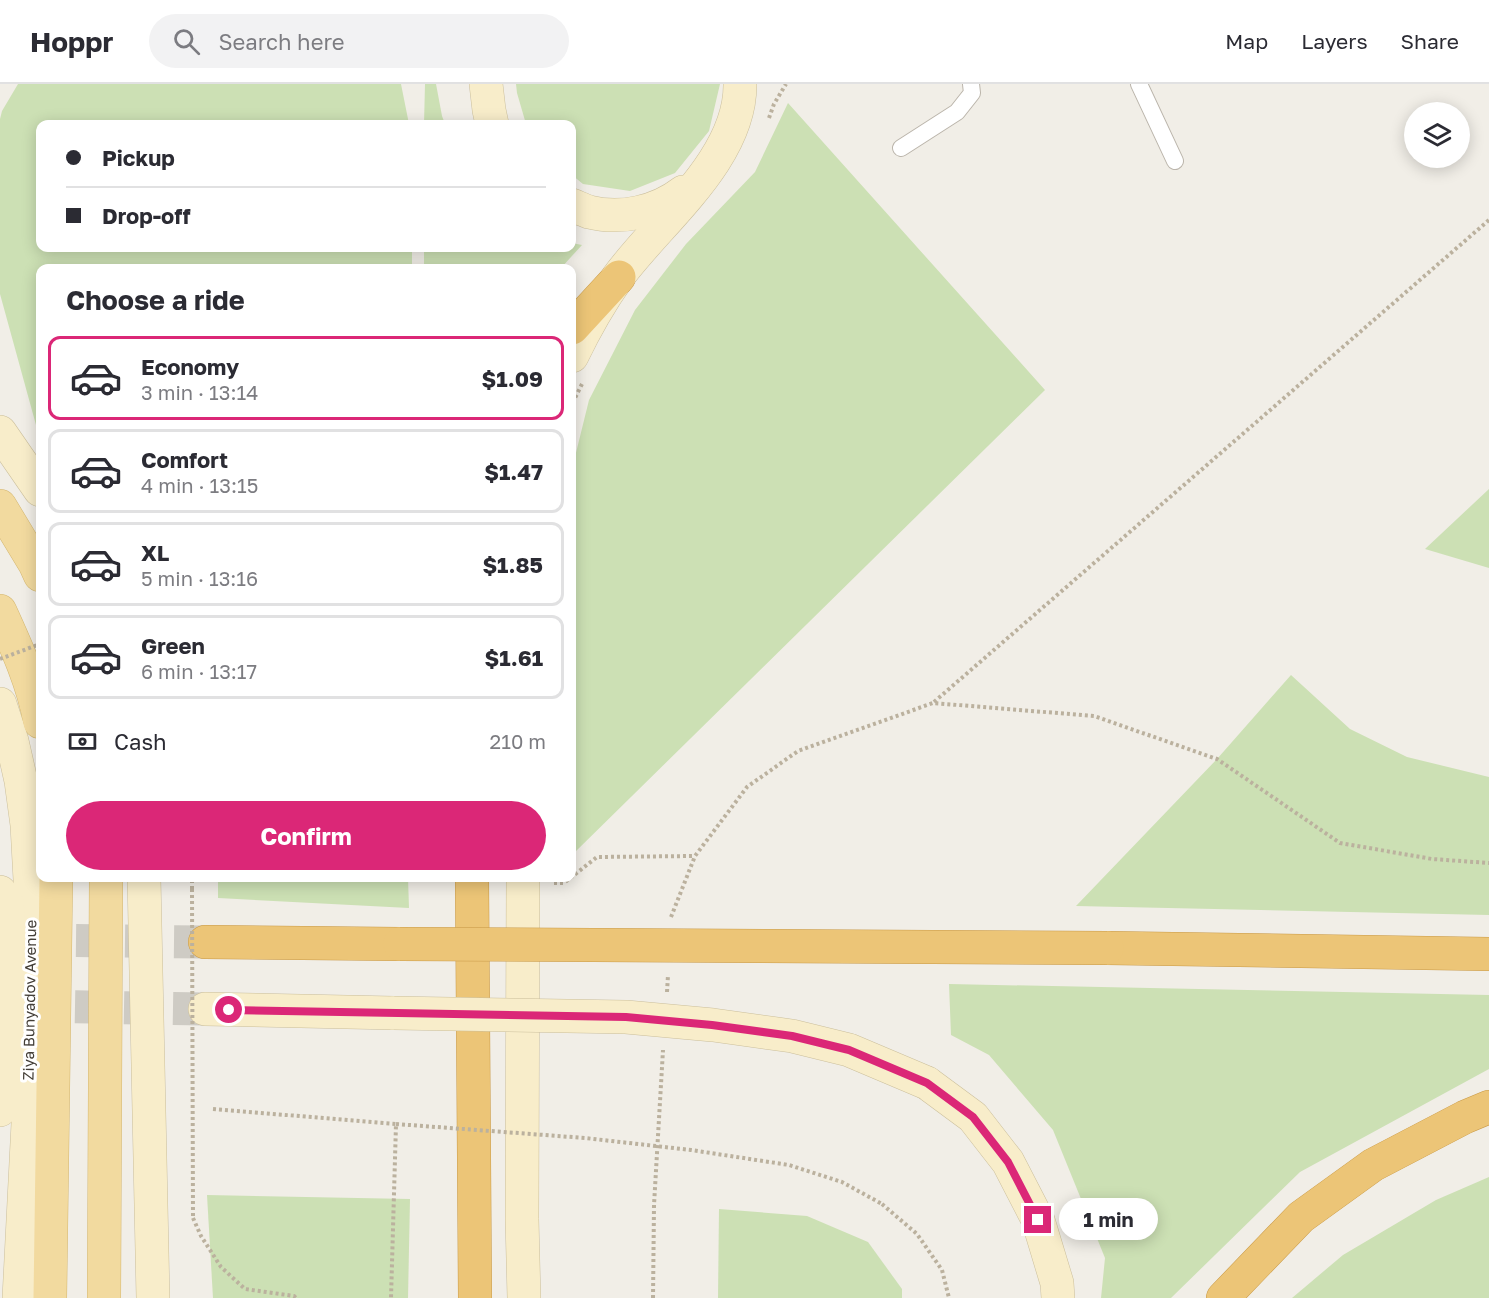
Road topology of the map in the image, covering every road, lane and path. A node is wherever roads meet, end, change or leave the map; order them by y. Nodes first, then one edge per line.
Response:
1 (486, 84) edge
2 (740, 84) edge
3 (758, 84) edge
4 (971, 84) edge
5 (1139, 84) edge
6 (491, 120) edge
7 (730, 131) junction
8 (901, 148) dead end
9 (1175, 160) dead end
10 (710, 166) junction
11 (576, 207) edge
12 (1489, 220) edge
13 (618, 277) junction
14 (576, 324) edge
15 (576, 349) edge
16 (0, 432) edge
17 (36, 484) edge
18 (0, 506) edge
19 (36, 566) edge
20 (0, 611) edge
21 (36, 646) edge
22 (0, 660) edge
23 (36, 700) edge
24 (933, 703) junction
25 (0, 704) edge
26 (0, 737) edge
27 (0, 781) edge
28 (695, 856) junction
29 (1489, 863) edge
30 (576, 874) edge
31 (56, 882) edge
32 (106, 882) edge
33 (144, 882) edge
34 (192, 882) edge
35 (472, 882) edge
36 (535, 882) edge
37 (0, 892) edge
38 (671, 926) dead end
39 (205, 942) tunnel mouth
40 (1489, 954) edge
41 (668, 973) dead end
42 (666, 996) dead end
43 (205, 1009) tunnel mouth
44 (664, 1042) dead end
45 (1489, 1107) edge
46 (213, 1109) dead end
47 (0, 1110) edge
48 (396, 1124) junction
49 (19, 1298) edge
50 (50, 1298) edge
51 (105, 1298) edge
52 (153, 1298) edge
53 (296, 1298) edge
54 (391, 1298) edge
55 (475, 1298) edge
56 (524, 1298) edge
57 (653, 1298) edge
58 (949, 1298) edge
59 (1058, 1298) edge
60 (1223, 1298) edge

1 - 6 main road
2 - 7 main road
3 - 7 lane
4 - 8 lane
5 - 9 lane
7 - 10 main road
10 - 11 main road
10 - 13 main road
12 - 24 path
13 - 14 highway
13 - 15 main road
16 - 17 main road
18 - 19 main road
20 - 23 main road
21 - 22 path, bridge
24 - 28 path
24 - 29 path
25 - 49 main road, Ziya Bunyadov Avenue
26 - 27 main road
28 - 30 path
28 - 38 path
31 - 50 main road, Ziya Bunyadov Avenue
32 - 51 main road
33 - 52 main road
34 - 53 path, bridge
35 - 55 highway
36 - 56 main road
37 - 47 main road
39 - 40 highway, bridge
41 - 42 path
43 - 59 main road, bridge
44 - 57 path
45 - 60 highway
46 - 48 path
48 - 54 path
48 - 58 path, bridge

